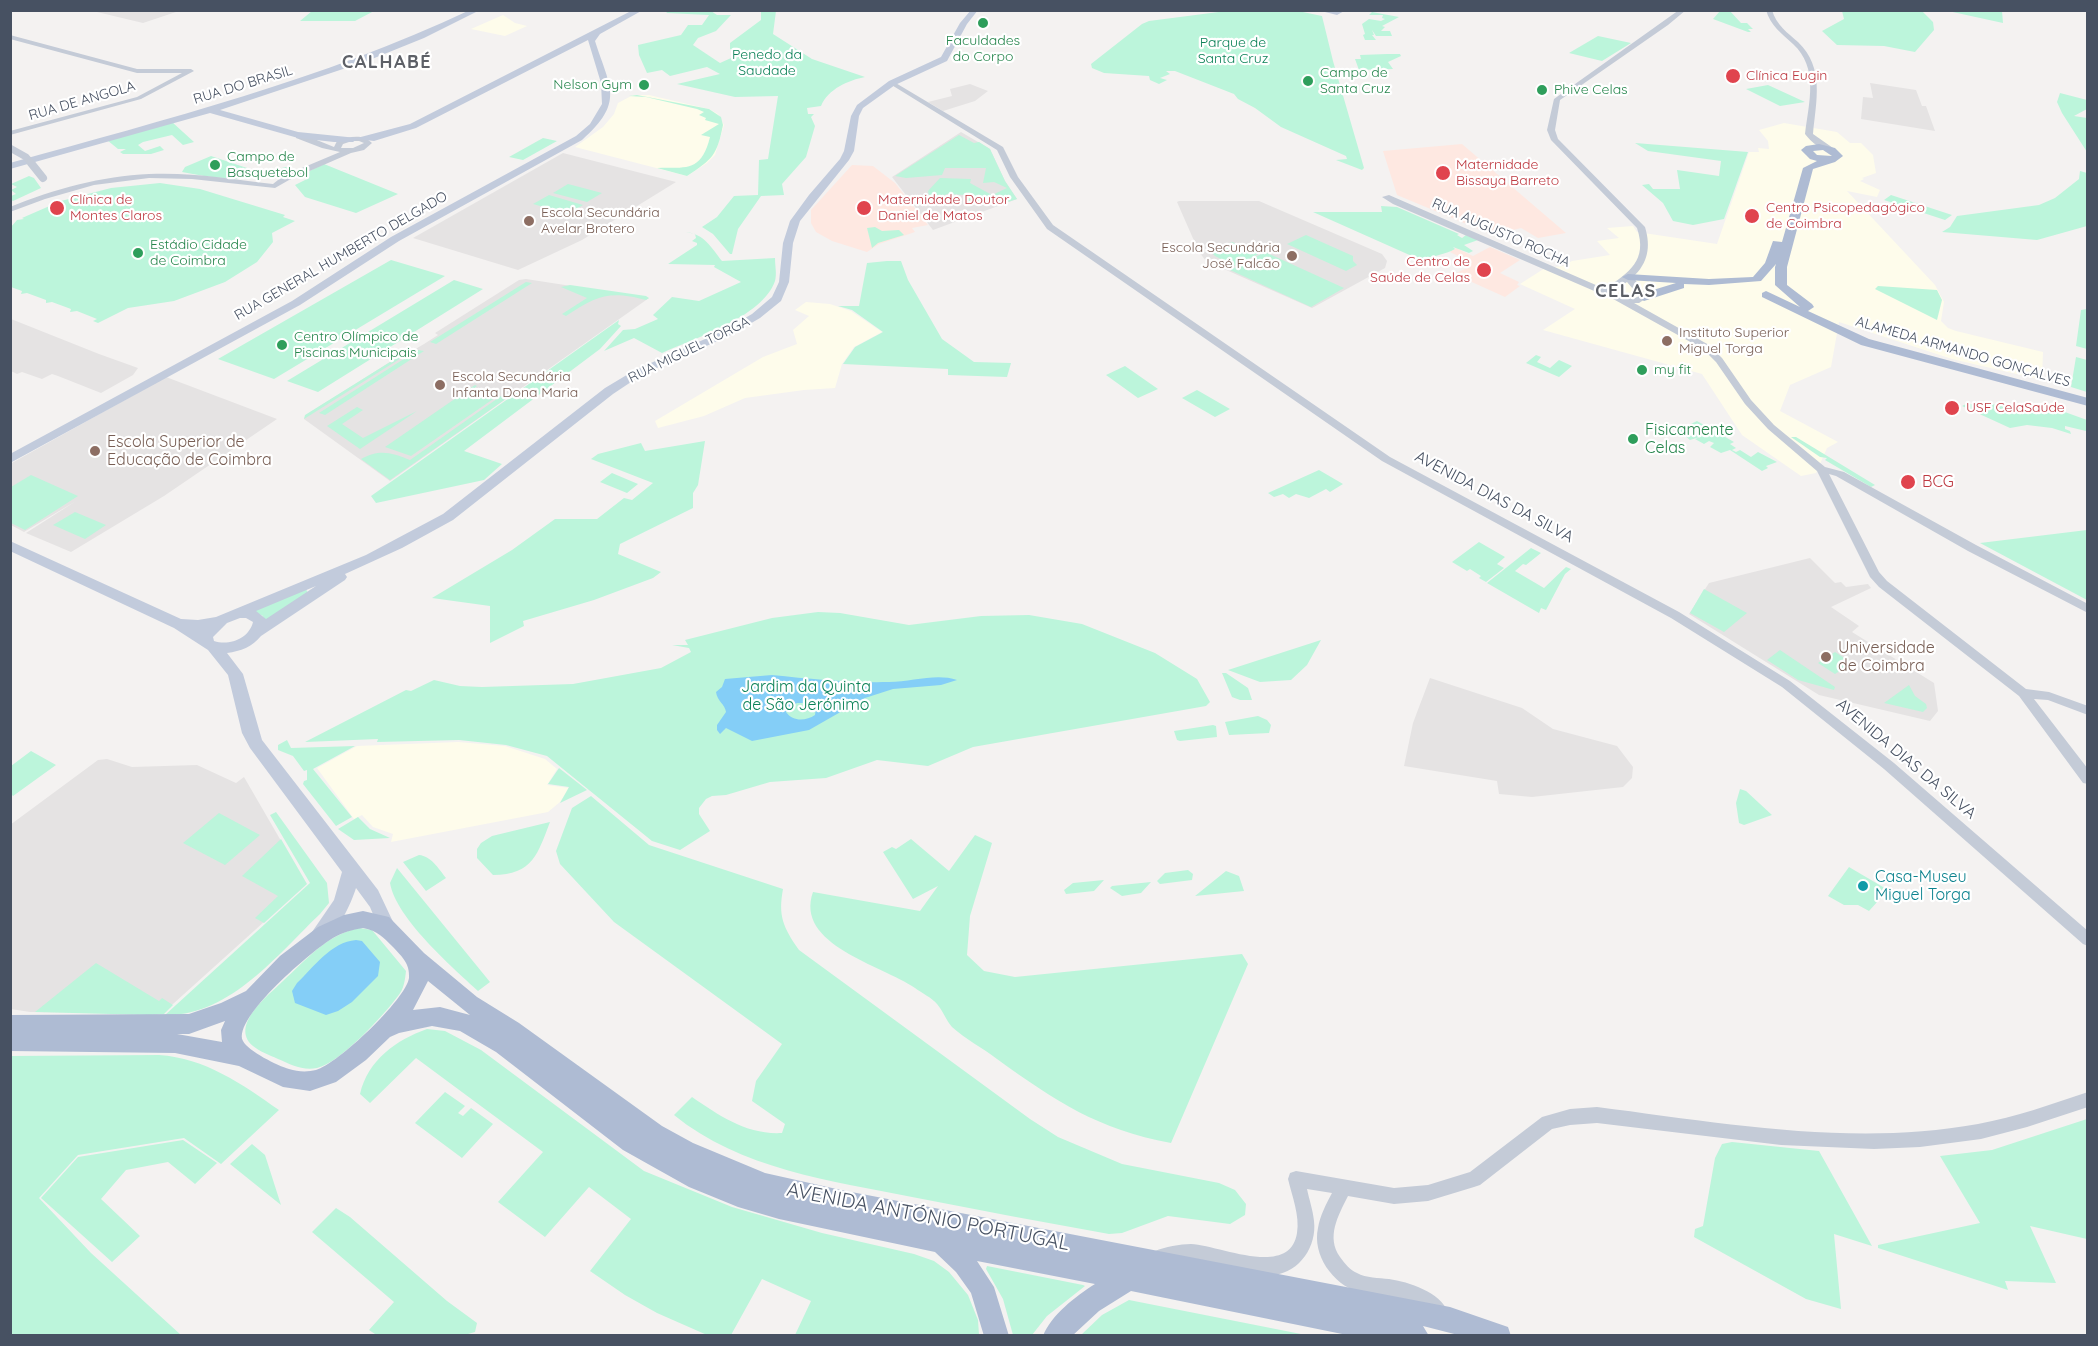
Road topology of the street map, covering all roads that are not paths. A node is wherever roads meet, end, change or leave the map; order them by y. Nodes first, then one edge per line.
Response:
1 (477, 10) edge
2 (640, 10) edge
3 (1320, 10) edge
4 (1343, 10) edge
5 (1683, 10) edge
6 (1769, 10) edge
7 (972, 11) edge
8 (10, 37) edge
9 (589, 40) junction
10 (570, 46) junction
11 (892, 83) junction
12 (208, 109) junction
13 (10, 134) edge
14 (299, 136) junction
15 (357, 138) junction
16 (10, 148) edge
17 (338, 148) junction
18 (349, 151) junction
19 (1829, 155) junction
20 (10, 166) edge
21 (45, 182) junction
22 (261, 183) junction
23 (71, 189) junction
24 (42, 197) junction
25 (1386, 197) dead end
26 (10, 210) edge
27 (1628, 277) junction
28 (1755, 280) junction
29 (1782, 287) junction
30 (1606, 293) junction
31 (1762, 294) junction
32 (1644, 297) junction
33 (1618, 298) junction
34 (1662, 321) junction
35 (2088, 396) edge
36 (2088, 402) edge
37 (10, 459) edge
38 (1821, 469) junction
39 (10, 545) edge
40 (306, 591) junction
41 (2088, 609) edge
42 (236, 614) junction
43 (219, 621) junction
44 (179, 624) junction
45 (254, 635) junction
46 (211, 644) junction
47 (235, 674) junction
48 (2023, 693) junction
49 (2088, 711) edge
50 (2088, 779) edge
51 (351, 870) junction
52 (386, 926) junction
53 (321, 932) junction
54 (2088, 940) edge
55 (417, 959) junction
56 (257, 994) junction
57 (10, 1025) edge
58 (380, 1032) junction
59 (10, 1041) edge
60 (241, 1056) junction
61 (2088, 1099) edge
62 (1343, 1188) junction
63 (940, 1242) junction
64 (1151, 1260) junction
65 (1132, 1278) junction
66 (1450, 1319) junction
67 (997, 1335) edge
68 (1056, 1335) edge
69 (1417, 1335) edge
70 (1499, 1335) edge

1 - 12 main road, RUA DO BRASIL
2 - 9 main road
3 - 4 main road
5 - 27 street
6 - 19 street
7 - 11 main road, RUA MIGUEL TORGA
8 - 13 street, RUA DE ANGOLA
9 - 10 main road
9 - 10 main road
9 - 37 main road, RUA GENERAL HUMBERTO DELGADO
10 - 15 main road
11 - 40 main road, RUA MIGUEL TORGA
11 - 54 street, AVENIDA DIAS DA SILVA
12 - 14 main road
12 - 20 main road, RUA DO BRASIL
14 - 15 main road
14 - 17 street
15 - 17 street
15 - 18 street
16 - 21 street, bridge
17 - 18 street
17 - 22 street
18 - 22 street
19 - 28 main road
19 - 29 main road
21 - 23 street
21 - 24 street
22 - 23 street
23 - 24 street
24 - 26 street
25 - 30 street, RUA AUGUSTO ROCHA
27 - 28 main road
27 - 30 street
27 - 32 street
28 - 29 main road
28 - 31 main road
29 - 31 main road
29 - 35 main road, ALAMEDA ARMANDO GONÇALVES
30 - 33 street, RUA AUGUSTO ROCHA
31 - 32 main road
31 - 36 main road, ALAMEDA ARMANDO GONÇALVES
32 - 33 street
32 - 34 street
33 - 34 street, RUA AUGUSTO ROCHA
34 - 38 street, RUA AUGUSTO ROCHA
38 - 41 street
38 - 48 street
39 - 44 main road
40 - 42 main road, RUA MIGUEL TORGA
40 - 45 main road, RUA MIGUEL TORGA
42 - 43 main road, RUA MIGUEL TORGA
42 - 45 main road
43 - 44 main road, RUA MIGUEL TORGA
43 - 46 main road
44 - 46 main road
45 - 46 main road, RUA MIGUEL TORGA
45 - 47 main road
46 - 47 main road
47 - 51 main road
48 - 49 street
48 - 50 street
51 - 52 main road
51 - 53 main road
52 - 53 main road
52 - 55 main road
53 - 56 main road
55 - 58 main road
55 - 64 main road, AVENIDA ANTÓNIO PORTUGAL
56 - 57 main road
56 - 60 main road
58 - 60 main road
58 - 63 main road, AVENIDA ANTÓNIO PORTUGAL
59 - 60 main road
61 - 62 street
62 - 64 street
62 - 66 street
63 - 65 main road, AVENIDA ANTÓNIO PORTUGAL
63 - 67 main road
64 - 66 main road, AVENIDA ANTÓNIO PORTUGAL
65 - 68 main road
65 - 69 main road, AVENIDA ANTÓNIO PORTUGAL
66 - 70 main road, AVENIDA ANTÓNIO PORTUGAL

